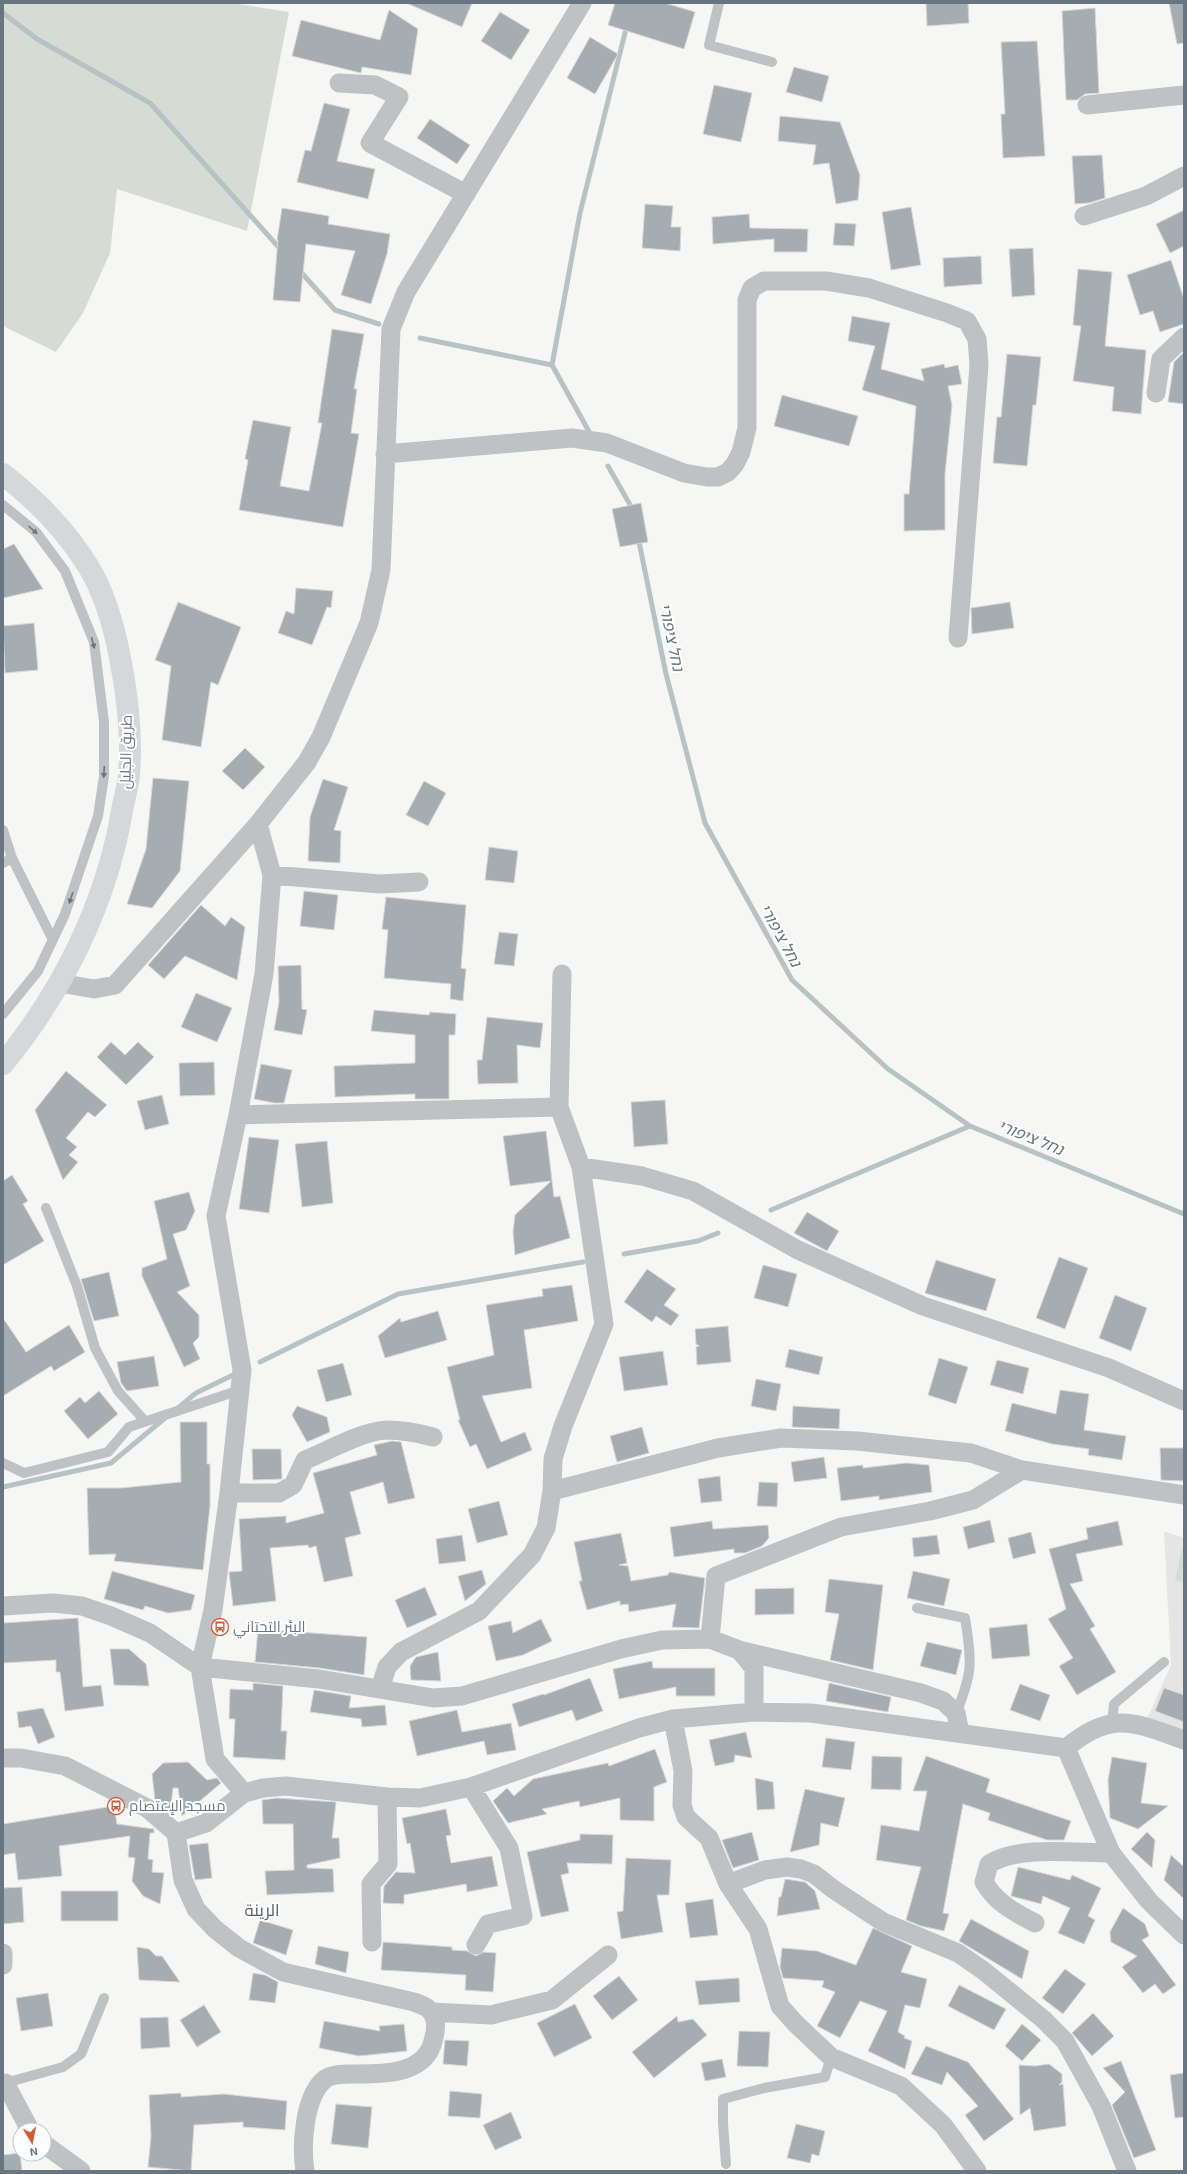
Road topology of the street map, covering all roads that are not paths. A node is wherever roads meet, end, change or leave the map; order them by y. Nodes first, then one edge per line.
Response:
1 (582, 3) edge
2 (719, 3) edge
3 (772, 62) dead end
4 (339, 83) dead end
5 (1184, 95) edge
6 (1086, 105) dead end
7 (1184, 176) edge
8 (466, 194) junction
9 (1084, 216) dead end
10 (1184, 337) edge
11 (1156, 392) dead end
12 (385, 454) junction
13 (3, 474) edge
14 (3, 505) edge
15 (958, 638) dead end
16 (258, 824) junction
17 (3, 830) edge
18 (8, 860) edge
19 (272, 876) junction
20 (419, 882) dead end
21 (53, 940) junction
22 (562, 974) dead end
23 (60, 983) junction
24 (3, 1014) edge
25 (3, 1064) edge
26 (559, 1107) junction
27 (238, 1115) junction
28 (581, 1167) junction
29 (46, 1208) dead end
30 (240, 1390) junction
31 (1184, 1401) edge
32 (145, 1421) junction
33 (433, 1437) dead end
34 (3, 1463) edge
35 (1022, 1470) junction
36 (552, 1491) junction
37 (229, 1493) junction
38 (1184, 1496) edge
39 (3, 1606) edge
40 (917, 1608) dead end
41 (710, 1639) junction
42 (740, 1650) junction
43 (1164, 1662) dead end
44 (200, 1667) junction
45 (380, 1689) junction
46 (754, 1712) junction
47 (956, 1713) junction
48 (673, 1719) junction
49 (1112, 1723) junction
50 (960, 1733) junction
51 (1184, 1740) edge
52 (1066, 1748) junction
53 (3, 1758) edge
54 (471, 1787) junction
55 (244, 1793) junction
56 (387, 1797) junction
57 (176, 1833) junction
58 (1111, 1853) junction
59 (728, 1884) junction
60 (1035, 1923) dead end
61 (1184, 1935) edge
62 (372, 1942) dead end
63 (476, 1946) dead end
64 (3, 1953) edge
65 (608, 1955) dead end
66 (3, 1965) edge
67 (104, 1998) dead end
68 (432, 2012) junction
69 (831, 2057) junction
70 (4, 2083) edge
71 (26, 2122) edge
72 (52, 2150) edge
73 (726, 2164) dead end
74 (81, 2171) edge
75 (305, 2171) edge
76 (977, 2171) edge
77 (1127, 2171) edge

1 - 8 street
2 - 3 lane
4 - 8 street
5 - 6 street
7 - 9 street
8 - 12 street
10 - 11 street
12 - 15 street
12 - 16 street
13 - 23 main road, طريق الجليل
14 -> 21 lane
16 - 19 street
16 - 23 street
17 - 18 lane
18 - 21 lane
19 - 20 street
19 - 27 street
21 - 24 lane
22 - 26 street
23 - 25 main road, طريق الجليل
26 - 27 street
26 - 28 street
27 - 30 street
28 - 31 street
28 - 36 street
29 - 32 lane
30 - 32 lane
30 - 37 street
32 - 34 lane
33 - 37 street
35 - 36 street
35 - 38 street
35 - 41 street
36 - 45 street
37 - 44 street
39 - 44 street
40 - 47 lane
41 - 42 street
41 - 45 street
42 - 46 street
42 - 47 street
43 - 49 lane
44 - 45 street
44 - 55 street
46 - 48 street
46 - 50 street
47 - 50 street
48 - 54 street
48 - 59 street
49 - 51 street
49 - 52 street
50 - 52 street
52 - 58 street
53 - 57 street
54 - 56 street
54 - 63 street
55 - 56 street
55 - 57 street
56 - 62 street
57 - 68 street
58 - 60 street
58 - 61 street
59 - 69 street
59 - 77 street
64 - 66 street
65 - 68 street
67 - 70 lane
68 - 75 street
69 - 73 lane
69 - 76 street
70 - 71 street
72 - 74 street

